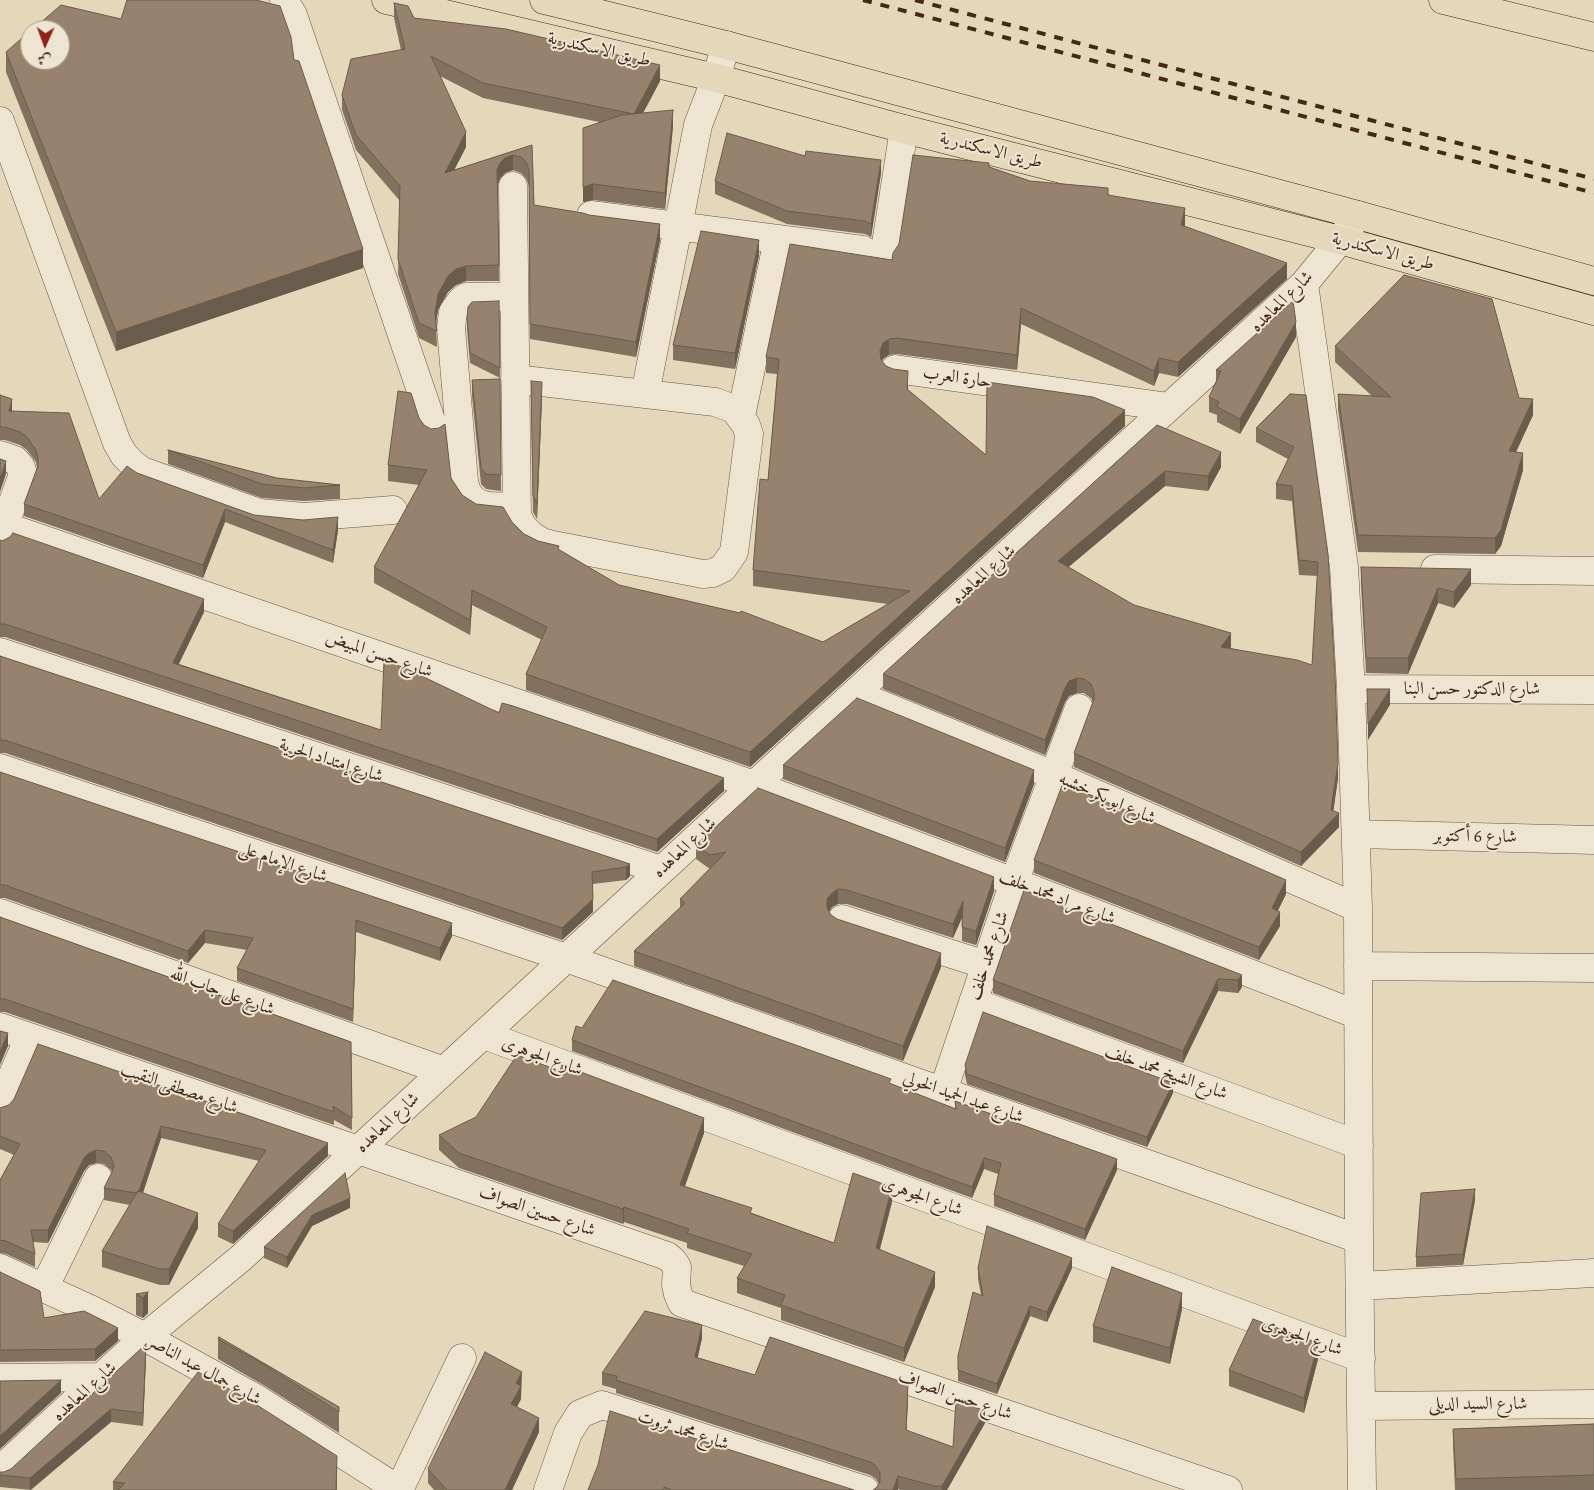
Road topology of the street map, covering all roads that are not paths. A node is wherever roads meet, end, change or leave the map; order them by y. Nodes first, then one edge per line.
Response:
1 (284, 0) edge
2 (386, 0) edge
3 (544, 0) edge
4 (1443, 0) edge
5 (1594, 38) edge
6 (726, 45) junction
7 (716, 78) junction
8 (0, 121) edge
9 (904, 129) junction
10 (513, 186) dead end
11 (591, 215) edge
12 (1358, 215) junction
13 (678, 226) junction
14 (778, 239) junction
15 (1340, 240) junction
16 (1594, 281) edge
17 (1304, 284) junction
18 (514, 296) junction
19 (1594, 311) edge
20 (895, 369) edge
21 (515, 379) junction
22 (645, 394) junction
23 (1169, 407) junction
24 (741, 416) junction
25 (434, 429) edge
26 (0, 455) edge
27 (516, 507) junction
28 (393, 510) dead end
29 (2, 532) edge
30 (1344, 567) junction
31 (1372, 568) edge
32 (1411, 568) edge
33 (1594, 571) edge
34 (0, 652) edge
35 (1351, 689) junction
36 (1594, 690) edge
37 (855, 694) junction
38 (1079, 708) dead end
39 (0, 768) edge
40 (1053, 776) junction
41 (754, 785) junction
42 (1356, 834) junction
43 (1594, 840) edge
44 (661, 870) junction
45 (1014, 882) junction
46 (1358, 908) junction
47 (0, 913) edge
48 (842, 919) edge
49 (566, 958) junction
50 (986, 965) junction
51 (1358, 966) junction
52 (1594, 968) edge
53 (973, 1002) junction
54 (1358, 1015) junction
55 (0, 1027) edge
56 (484, 1035) junction
57 (29, 1037) junction
58 (444, 1071) junction
59 (943, 1091) junction
60 (0, 1105) edge
61 (1359, 1145) junction
62 (359, 1150) junction
63 (98, 1178) dead end
64 (1359, 1239) junction
65 (0, 1268) edge
66 (1594, 1273) edge
67 (1360, 1286) junction
68 (44, 1288) junction
69 (682, 1302) joint
70 (146, 1338) junction
71 (462, 1358) dead end
72 (1361, 1358) junction
73 (102, 1377) junction
74 (0, 1378) edge
75 (1594, 1404) edge
76 (1361, 1406) junction
77 (0, 1470) edge
78 (399, 1490) edge
79 (548, 1490) edge
80 (865, 1490) edge
81 (1228, 1490) edge
82 (1362, 1490) edge

1 - 25 street
2 - 7 main road, طريق الاسكندرية
3 - 6 main road, طريق الاسكندرية
4 - 5 main road
6 - 7 street
6 - 12 main road, طريق الاسكندرية
7 - 9 main road, طريق الاسكندرية
7 - 13 street
8 - 28 street
9 - 14 street
9 - 15 main road, طريق الاسكندرية
10 - 18 street
11 - 13 street
12 - 15 street, شارع المعاهده
12 - 16 main road, طريق الاسكندرية
13 - 14 street
13 - 22 street
14 - 24 street
15 - 17 street, شارع المعاهده
15 - 19 main road, طريق الاسكندرية
17 - 23 street, شارع المعاهده
17 - 30 street
18 - 21 street
18 - 27 street
20 - 23 street, حارة العرب
21 - 22 street
21 - 27 street
22 - 24 street
23 - 37 street, شارع المعاهده
24 - 27 street
26 - 29 street
29 - 41 street, شارع حسن المبيض
30 - 31 street
30 - 35 street
32 - 33 street
34 - 44 street, شارع إمتداد الحرية
35 - 36 street, شارع الدكتور حسن البنا
35 - 42 street
37 - 40 street, شارع ابو بكر خشبه
37 - 41 street, شارع المعاهده
38 - 40 street, شارع محمد خلف
39 - 49 street, شارع الإمام على
40 - 45 street, شارع محمد خلف
40 - 46 street, شارع ابو بكر خشبه
41 - 44 street, شارع المعاهده
41 - 45 street, شارع مراد محمد خلف
42 - 43 street, شارع 6 أكتوبر
42 - 46 street
44 - 49 street, شارع المعاهده
45 - 50 street, شارع محمد خلف
45 - 54 street, شارع مراد محمد خلف
46 - 51 street
47 - 58 street, شارع على جاب الله
48 - 50 street
49 - 56 street, شارع المعاهده
49 - 59 street, شارع عبد الحميد الخولي
50 - 53 street, شارع محمد خلف
51 - 52 street
51 - 54 street
53 - 59 street, شارع محمد خلف
53 - 61 street, شارع الشيخ محمد خلف
54 - 61 street
55 - 57 street, شارع مصطفى النقيب
56 - 58 street, شارع المعاهده
56 - 72 street, شارع الجوهرى
57 - 60 street
57 - 62 street, شارع مصطفى النقيب
58 - 62 street, شارع المعاهده
59 - 64 street, شارع عبد الحميد الخولي
61 - 64 street
62 - 69 street, شارع حسين الصواف
62 - 70 street, شارع المعاهده
63 - 68 street
64 - 67 street
65 - 68 street, شارع جمال عبد الناصر
66 - 67 street
67 - 72 street
68 - 70 street, شارع جمال عبد الناصر
69 - 81 street, شارع حسن الصواف
70 - 73 street, شارع المعاهده
70 - 78 street, شارع جمال عبد الناصر
71 - 78 street
72 - 76 street
73 - 74 street
73 - 77 street, شارع المعاهده
75 - 76 street, شارع السيد الديلى
76 - 82 street
79 - 80 street, شارع محمد ثروت

